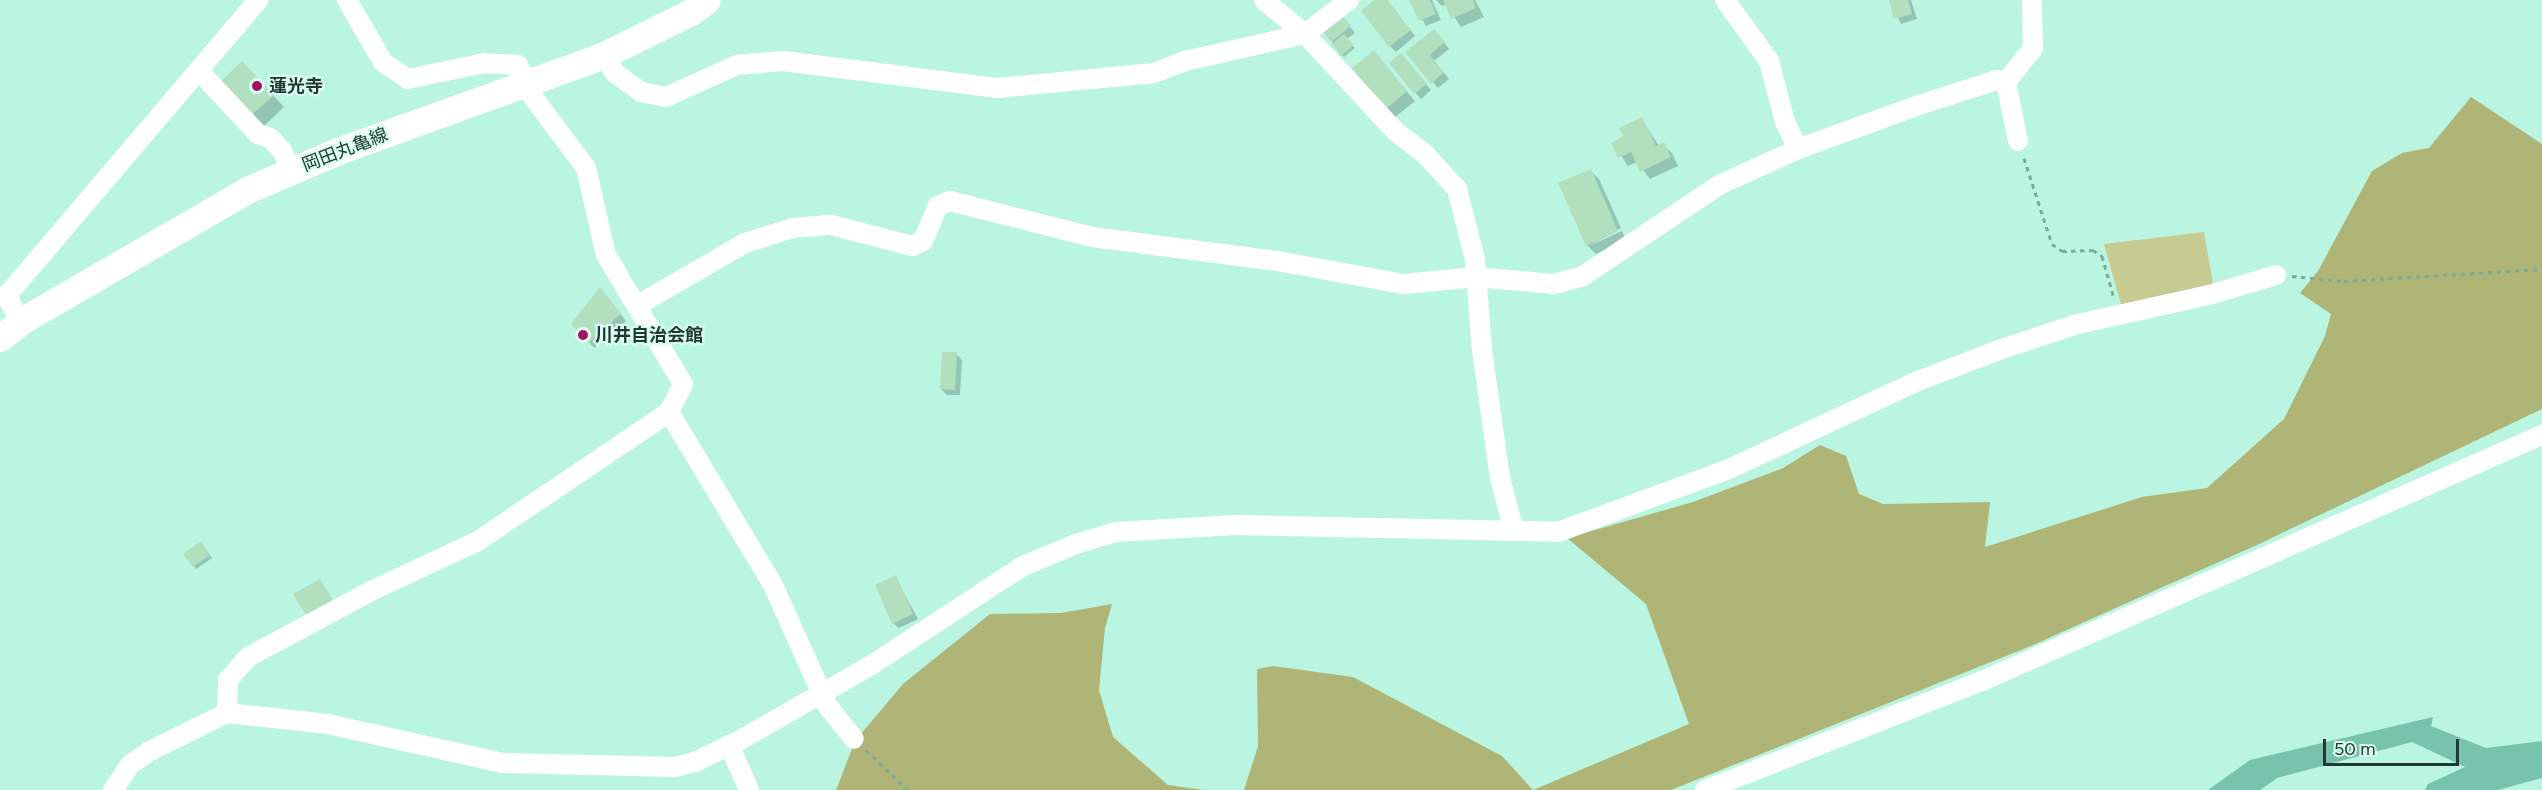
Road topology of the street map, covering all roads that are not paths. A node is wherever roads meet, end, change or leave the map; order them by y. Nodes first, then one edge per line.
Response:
1 (258, 0) edge
2 (347, 0) edge
3 (707, 0) edge
4 (1264, 0) edge
5 (1349, 0) edge
6 (1725, 0) edge
7 (2032, 0) edge
8 (1305, 34) junction
9 (604, 55) junction
10 (198, 70) junction
11 (2006, 82) junction
12 (527, 83) junction
13 (2018, 141) road end
14 (1798, 149) junction
15 (292, 171) junction
16 (2276, 275) road end
17 (1476, 277) junction
18 (638, 305) junction
19 (21, 321) junction
20 (0, 338) edge
21 (669, 411) junction
22 (2542, 435) edge
23 (1514, 531) junction
24 (821, 690) junction
25 (227, 713) junction
26 (854, 739) road end
27 (729, 745) junction
28 (113, 790) edge
29 (749, 790) edge
30 (1705, 790) edge

1 - 10 street
2 - 12 street
3 - 9 main road, 岡田丸亀線
4 - 8 street
5 - 8 street
6 - 14 street
7 - 11 street
8 - 9 street
8 - 17 street
9 - 12 main road, 岡田丸亀線
10 - 15 street
10 - 19 street
11 - 13 street
11 - 14 street
12 - 15 main road, 岡田丸亀線
12 - 18 street
14 - 17 street
15 - 19 main road, 岡田丸亀線
16 - 23 street
17 - 18 street
17 - 23 street
18 - 21 street
19 - 20 main road, 岡田丸亀線
21 - 24 street
21 - 25 street
22 - 30 street
23 - 24 street
24 - 26 street
24 - 27 street
25 - 27 street
25 - 28 street
27 - 29 street

